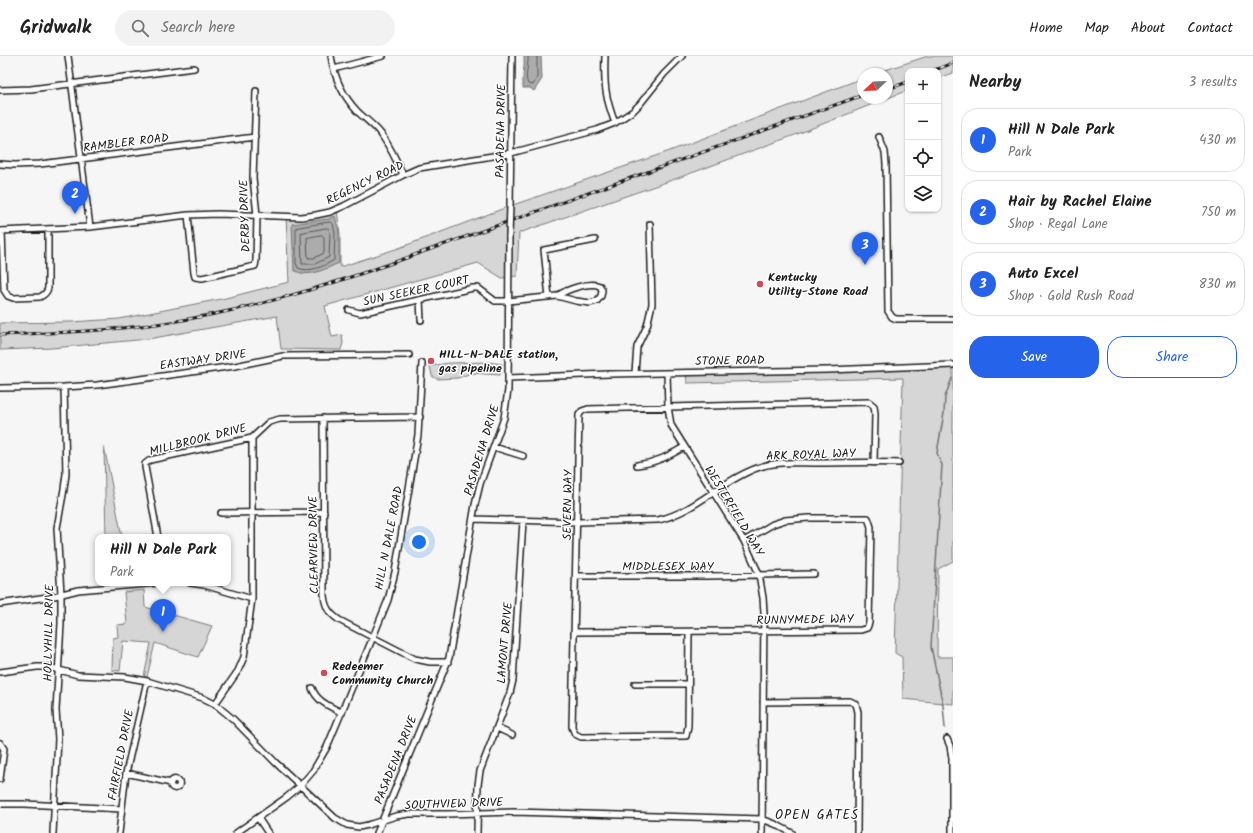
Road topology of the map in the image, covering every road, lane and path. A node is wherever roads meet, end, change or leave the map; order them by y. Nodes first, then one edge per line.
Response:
1 (68, 56) edge
2 (331, 56) edge
3 (384, 56) edge
4 (512, 56) edge
5 (605, 56) edge
6 (682, 56) edge
7 (194, 68) dead end
8 (334, 69) junction
9 (72, 84) junction
10 (0, 90) edge
11 (256, 91) dead end
12 (615, 123) junction
13 (255, 137) junction
14 (878, 137) dead end
15 (511, 153) junction
16 (81, 158) junction
17 (0, 164) edge
18 (403, 175) junction
19 (188, 215) junction
20 (257, 215) junction
21 (650, 224) dead end
22 (90, 227) junction
23 (48, 229) junction
24 (1, 231) edge
25 (595, 240) dead end
26 (557, 296) junction
27 (549, 297) junction
28 (420, 300) junction
29 (508, 301) junction
30 (349, 310) dead end
31 (953, 319) edge
32 (421, 320) dead end
33 (409, 355) dead end
34 (422, 363) dead end
35 (953, 365) edge
36 (635, 373) junction
37 (667, 373) junction
38 (508, 378) junction
39 (64, 387) junction
40 (0, 388) edge
41 (668, 407) junction
42 (420, 417) junction
43 (323, 418) junction
44 (252, 438) junction
45 (494, 446) junction
46 (684, 447) junction
47 (522, 456) dead end
48 (874, 462) junction
49 (899, 463) dead end
50 (637, 465) dead end
51 (714, 493) junction
52 (324, 512) junction
53 (221, 513) dead end
54 (251, 513) junction
55 (473, 519) junction
56 (523, 521) junction
57 (578, 522) junction
58 (157, 534) edge
59 (744, 541) junction
60 (759, 574) junction
61 (814, 574) dead end
62 (576, 576) junction
63 (124, 586) edge
64 (207, 586) edge
65 (61, 594) junction
66 (252, 599) junction
67 (0, 604) edge
68 (764, 631) junction
69 (575, 632) junction
70 (689, 632) junction
71 (373, 637) junction
72 (448, 662) junction
73 (59, 670) junction
74 (0, 672) edge
75 (147, 681) junction
76 (635, 684) dead end
77 (688, 684) junction
78 (312, 688) dead end
79 (763, 702) junction
80 (215, 704) junction
81 (342, 712) junction
82 (497, 728) junction
83 (512, 735) dead end
84 (947, 739) dead end
85 (0, 743) edge
86 (126, 773) junction
87 (0, 779) edge
88 (171, 783) dead end
89 (300, 786) junction
90 (0, 804) edge
91 (55, 806) junction
92 (121, 809) junction
93 (478, 813) junction
94 (258, 818) junction
95 (762, 819) junction
96 (383, 820) junction
97 (53, 833) edge
98 (119, 833) edge
99 (236, 833) edge
100 (268, 833) edge
101 (377, 833) edge
102 (478, 833) edge
103 (762, 833) edge
104 (792, 833) edge
105 (857, 833) edge
106 (952, 833) edge

1 - 9 street
2 - 8 street
3 - 8 street
4 - 15 street, PASADENA DRIVE
5 - 12 street
6 - 12 street, REGENCY ROAD
7 - 9 street
8 - 18 street
9 - 10 street
9 - 16 street
11 - 13 street, DERBY DRIVE
12 - 15 street, REGENCY ROAD
13 - 16 street, RAMBLER ROAD
13 - 20 street, DERBY DRIVE
14 - 31 street
15 - 18 street, REGENCY ROAD
15 - 29 street, PASADENA DRIVE, bridge
16 - 17 street, RAMBLER ROAD
16 - 22 street
18 - 20 street, REGENCY ROAD
19 - 20 street, REGENCY ROAD
19 - 20 street, DERBY DRIVE
19 - 22 street, REGENCY ROAD
21 - 36 street
22 - 23 street, REGENCY ROAD
23 - 24 street, REGENCY ROAD
23 - 24 street
25 - 27 street
26 - 26 street
26 - 27 street
27 - 29 street
28 - 29 street, SUN SEEKER COURT
28 - 30 street, SUN SEEKER COURT
28 - 32 street
29 - 38 street, PASADENA DRIVE
33 - 39 street, EASTWAY DRIVE
34 - 42 street, HILL N DALE ROAD
35 - 37 street, STONE ROAD
36 - 37 street, STONE ROAD
36 - 38 street, STONE ROAD
37 - 41 street, WESTERFIELD WAY
38 - 45 street, PASADENA DRIVE
39 - 40 street, EASTWAY DRIVE
39 - 65 street, HOLLYHILL DRIVE
41 - 46 street, WESTERFIELD WAY
41 - 48 street, SEVERN WAY
41 - 57 street, SEVERN WAY
42 - 43 street, MILLBROOK DRIVE
42 - 71 street, HILL N DALE ROAD
43 - 44 street, MILLBROOK DRIVE
43 - 52 street, CLEARVIEW DRIVE
44 - 54 street
44 - 58 street, MILLBROOK DRIVE
45 - 47 street
45 - 55 street, PASADENA DRIVE
46 - 50 street
46 - 51 street, WESTERFIELD WAY
48 - 49 street, ARK ROYAL WAY
48 - 51 street, ARK ROYAL WAY
51 - 57 street, ARK ROYAL WAY
51 - 59 street, WESTERFIELD WAY
52 - 54 street
52 - 71 street, CLEARVIEW DRIVE
53 - 54 street
54 - 66 street
55 - 56 street, ARK ROYAL WAY
55 - 72 street, PASADENA DRIVE
56 - 57 street, ARK ROYAL WAY
56 - 82 street, LAMONT DRIVE
57 - 62 street, SEVERN WAY
59 - 60 street, WESTERFIELD WAY
59 - 68 street, RUNNYMEDE WAY
60 - 61 street, MIDDLESEX WAY
60 - 62 street, MIDDLESEX WAY
60 - 68 street, WESTERFIELD WAY
62 - 69 street, SEVERN WAY
63 - 65 street
64 - 66 street
65 - 67 street
65 - 73 street, HOLLYHILL DRIVE
66 - 80 street
68 - 70 street, RUNNYMEDE WAY
68 - 79 street, WESTERFIELD WAY
69 - 70 street, RUNNYMEDE WAY
69 - 77 street, SEVERN WAY
70 - 77 street, SEVERN WAY
71 - 72 street, CLEARVIEW DRIVE
71 - 81 street, HILL N DALE ROAD
72 - 96 street, PASADENA DRIVE
73 - 74 street, SOUTHVIEW DRIVE
73 - 75 street, SOUTHVIEW DRIVE
73 - 91 street, HOLLYHILL DRIVE
75 - 80 street, SOUTHVIEW DRIVE
75 - 86 street, FAIRFIELD DRIVE
76 - 77 street
78 - 81 street
79 - 95 street, WESTERFIELD WAY
79 - 105 street
80 - 89 street, SOUTHVIEW DRIVE
81 - 89 street, HILL N DALE ROAD
82 - 83 street
82 - 93 street, LAMONT DRIVE
84 - 106 street
85 - 87 street
86 - 88 street
86 - 92 street, FAIRFIELD DRIVE
89 - 94 street, HILL N DALE ROAD
89 - 96 street, SOUTHVIEW DRIVE
90 - 91 street
91 - 92 street
91 - 97 street, HOLLYHILL DRIVE
92 - 98 street, FAIRFIELD DRIVE
93 - 95 street, SOUTHVIEW DRIVE
93 - 96 street, SOUTHVIEW DRIVE
93 - 102 street, LAMONT DRIVE
94 - 99 street, HILL N DALE ROAD
94 - 100 street
95 - 103 street, WESTERFIELD WAY
95 - 104 street, SOUTHVIEW DRIVE
96 - 101 street, PASADENA DRIVE

